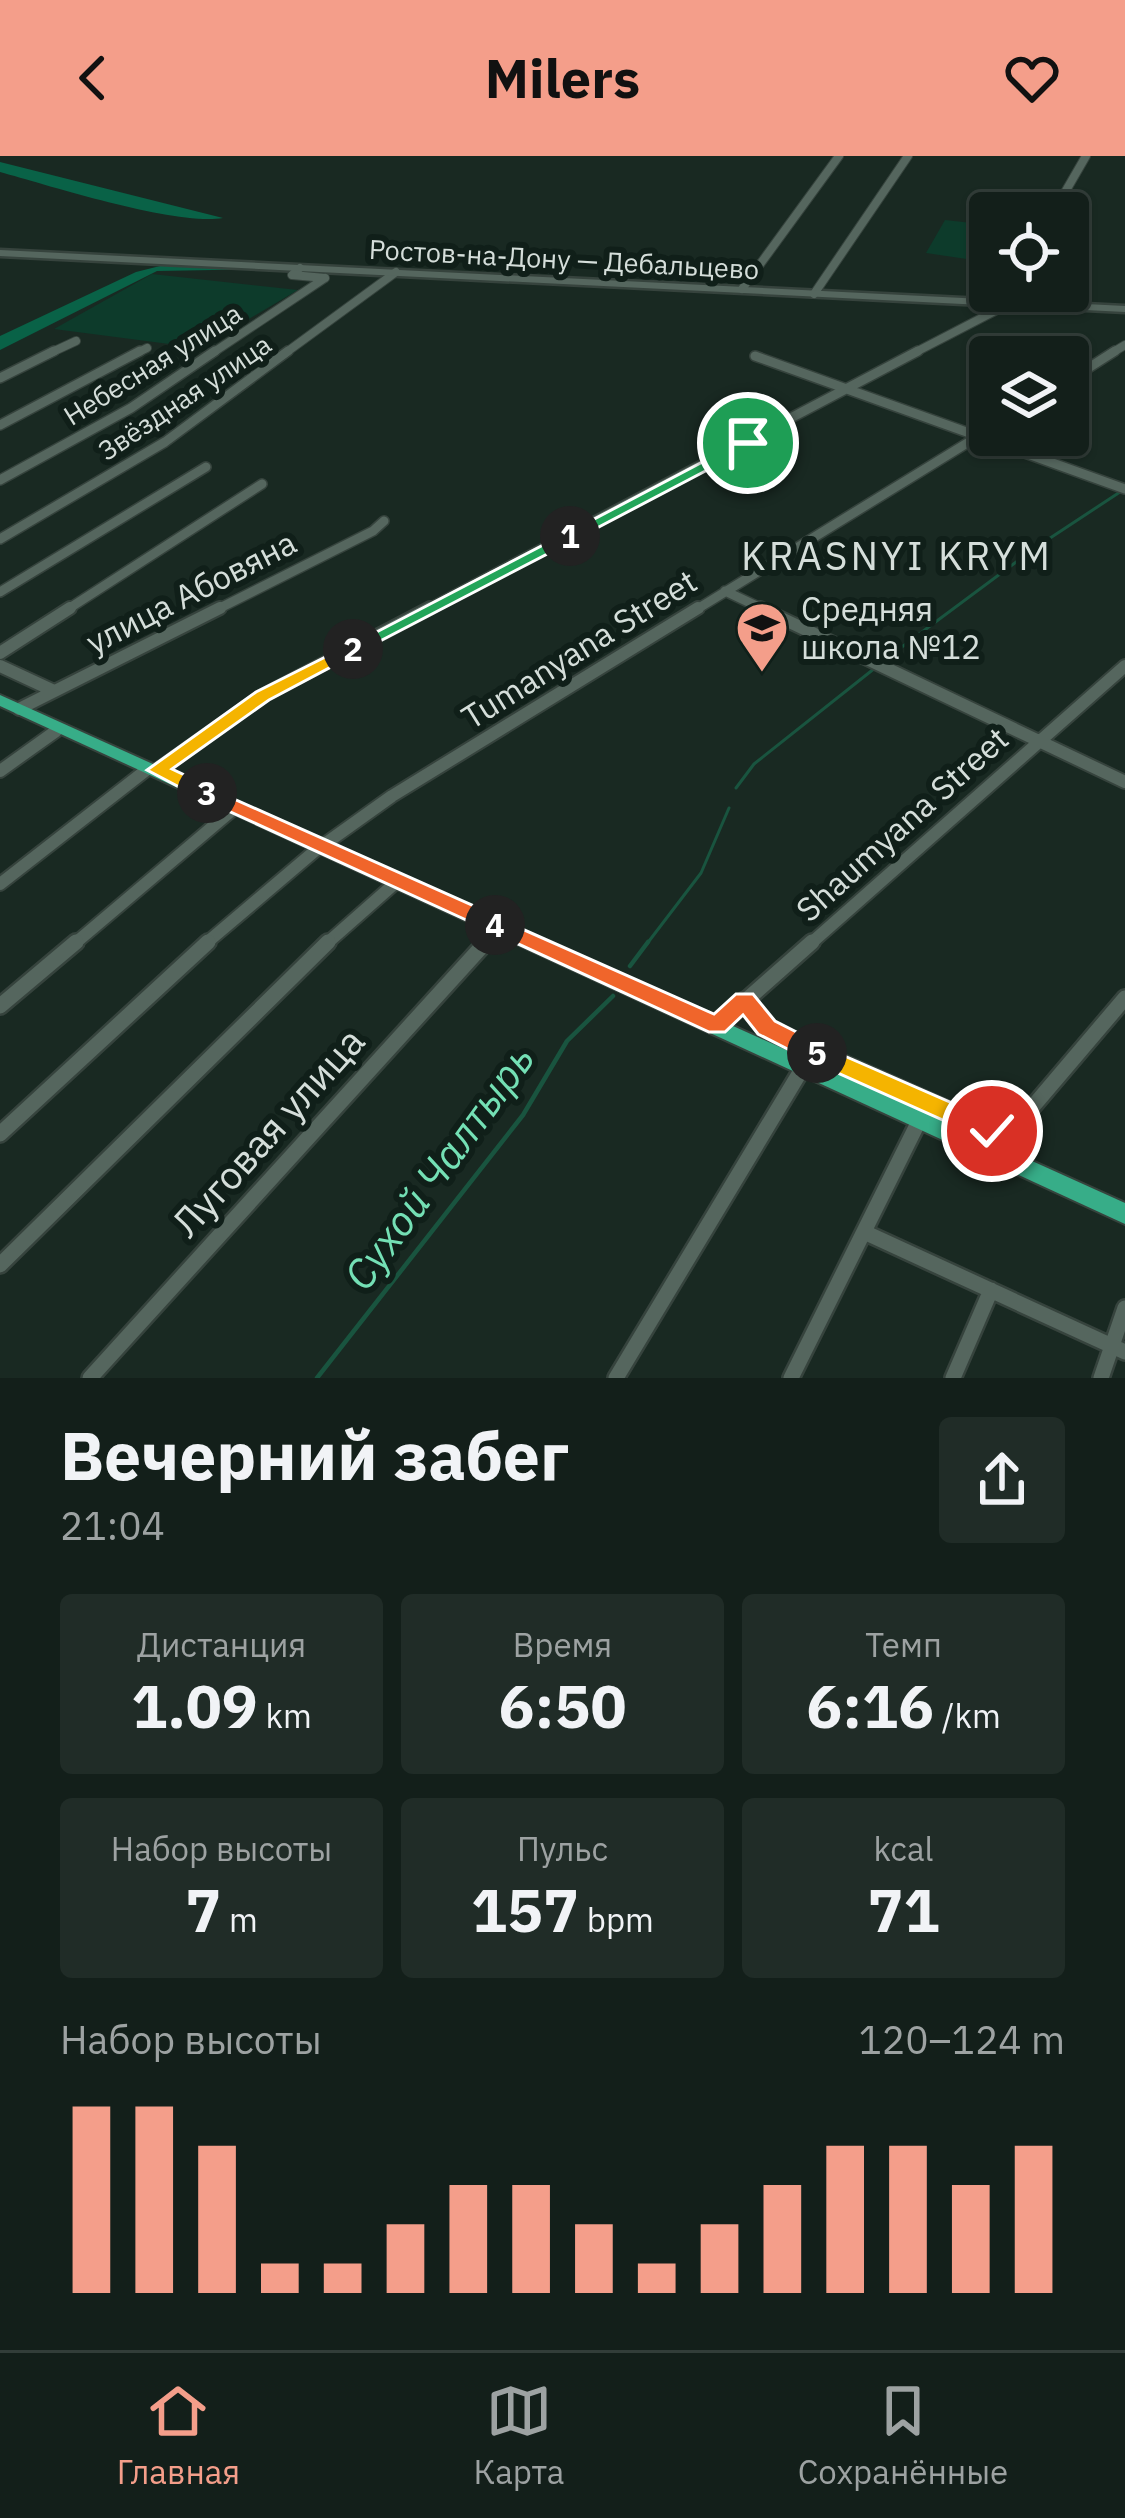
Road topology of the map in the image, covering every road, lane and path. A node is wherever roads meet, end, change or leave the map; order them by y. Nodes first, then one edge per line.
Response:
1 (838, 156) edge
2 (908, 156) edge
3 (1086, 156) edge
4 (1065, 192) edge
5 (0, 253) edge
6 (300, 268) junction
7 (392, 277) junction
8 (742, 289) junction
9 (814, 293) junction
10 (969, 301) edge
11 (1089, 306) edge
12 (1125, 308) edge
13 (990, 312) edge
14 (76, 340) dead end
15 (1125, 346) edge
16 (148, 348) dead end
17 (755, 356) dead end
18 (1089, 368) edge
19 (0, 378) edge
20 (850, 389) junction
21 (0, 425) edge
22 (969, 427) edge
23 (969, 441) edge
24 (1043, 456) edge
25 (206, 466) dead end
26 (0, 480) edge
27 (262, 484) dead end
28 (1125, 489) edge
29 (384, 521) dead end
30 (0, 539) edge
31 (725, 591) junction
32 (0, 592) edge
33 (0, 653) edge
34 (0, 666) edge
35 (1125, 666) edge
36 (54, 691) junction
37 (6, 704) edge
38 (56, 731) junction
39 (1036, 741) junction
40 (0, 771) edge
41 (151, 771) junction
42 (1125, 782) edge
43 (230, 812) junction
44 (319, 848) junction
45 (0, 884) edge
46 (393, 885) junction
47 (496, 931) junction
48 (1125, 998) edge
49 (745, 1000) junction
50 (0, 1006) edge
51 (717, 1026) junction
52 (813, 1073) junction
53 (919, 1121) junction
54 (0, 1135) edge
55 (1125, 1214) edge
56 (864, 1232) junction
57 (0, 1264) edge
58 (991, 1290) junction
59 (1125, 1308) edge
60 (1118, 1349) edge
61 (89, 1378) edge
62 (616, 1378) edge
63 (791, 1378) edge
64 (953, 1378) edge
65 (1101, 1378) edge

1 - 8 street
2 - 9 street
3 - 4 street
5 - 6 street, Ростов-на-Дону — Дебальцево
6 - 7 street, Ростов-на-Дону — Дебальцево
6 - 26 street, Небесная улица
7 - 8 street, Ростов-на-Дону — Дебальцево
7 - 30 street, Звёздная улица
8 - 9 street, Ростов-на-Дону — Дебальцево
9 - 10 street, Ростов-на-Дону — Дебальцево
11 - 12 street, Ростов-на-Дону — Дебальцево
13 - 20 street
14 - 19 street
15 - 18 street
16 - 21 street
17 - 20 street
20 - 22 street
20 - 41 street
23 - 31 street, Tumanyana Street
24 - 28 street
25 - 32 street
27 - 33 street
29 - 36 street, улица Абовяна
31 - 39 street
31 - 44 street, Tumanyana Street
34 - 36 street
35 - 39 street, Shaumyana Street
36 - 37 street, улица Абовяна
37 - 38 main road
37 - 41 main road
38 - 40 street
38 - 41 main road
39 - 42 street
39 - 49 street, Shaumyana Street
41 - 43 main road
41 - 44 main road
41 - 45 street
43 - 44 main road
43 - 50 street
44 - 46 main road
44 - 51 main road
44 - 54 street, Tumanyana Street
46 - 47 main road
46 - 57 street
47 - 52 main road
47 - 61 street, Луговая улица
48 - 49 street
49 - 51 street, Shaumyana Street
51 - 52 main road
52 - 53 main road
52 - 62 street
53 - 55 main road
53 - 56 street
56 - 58 street
56 - 63 street
58 - 60 street
58 - 64 street
59 - 60 street
60 - 65 street

